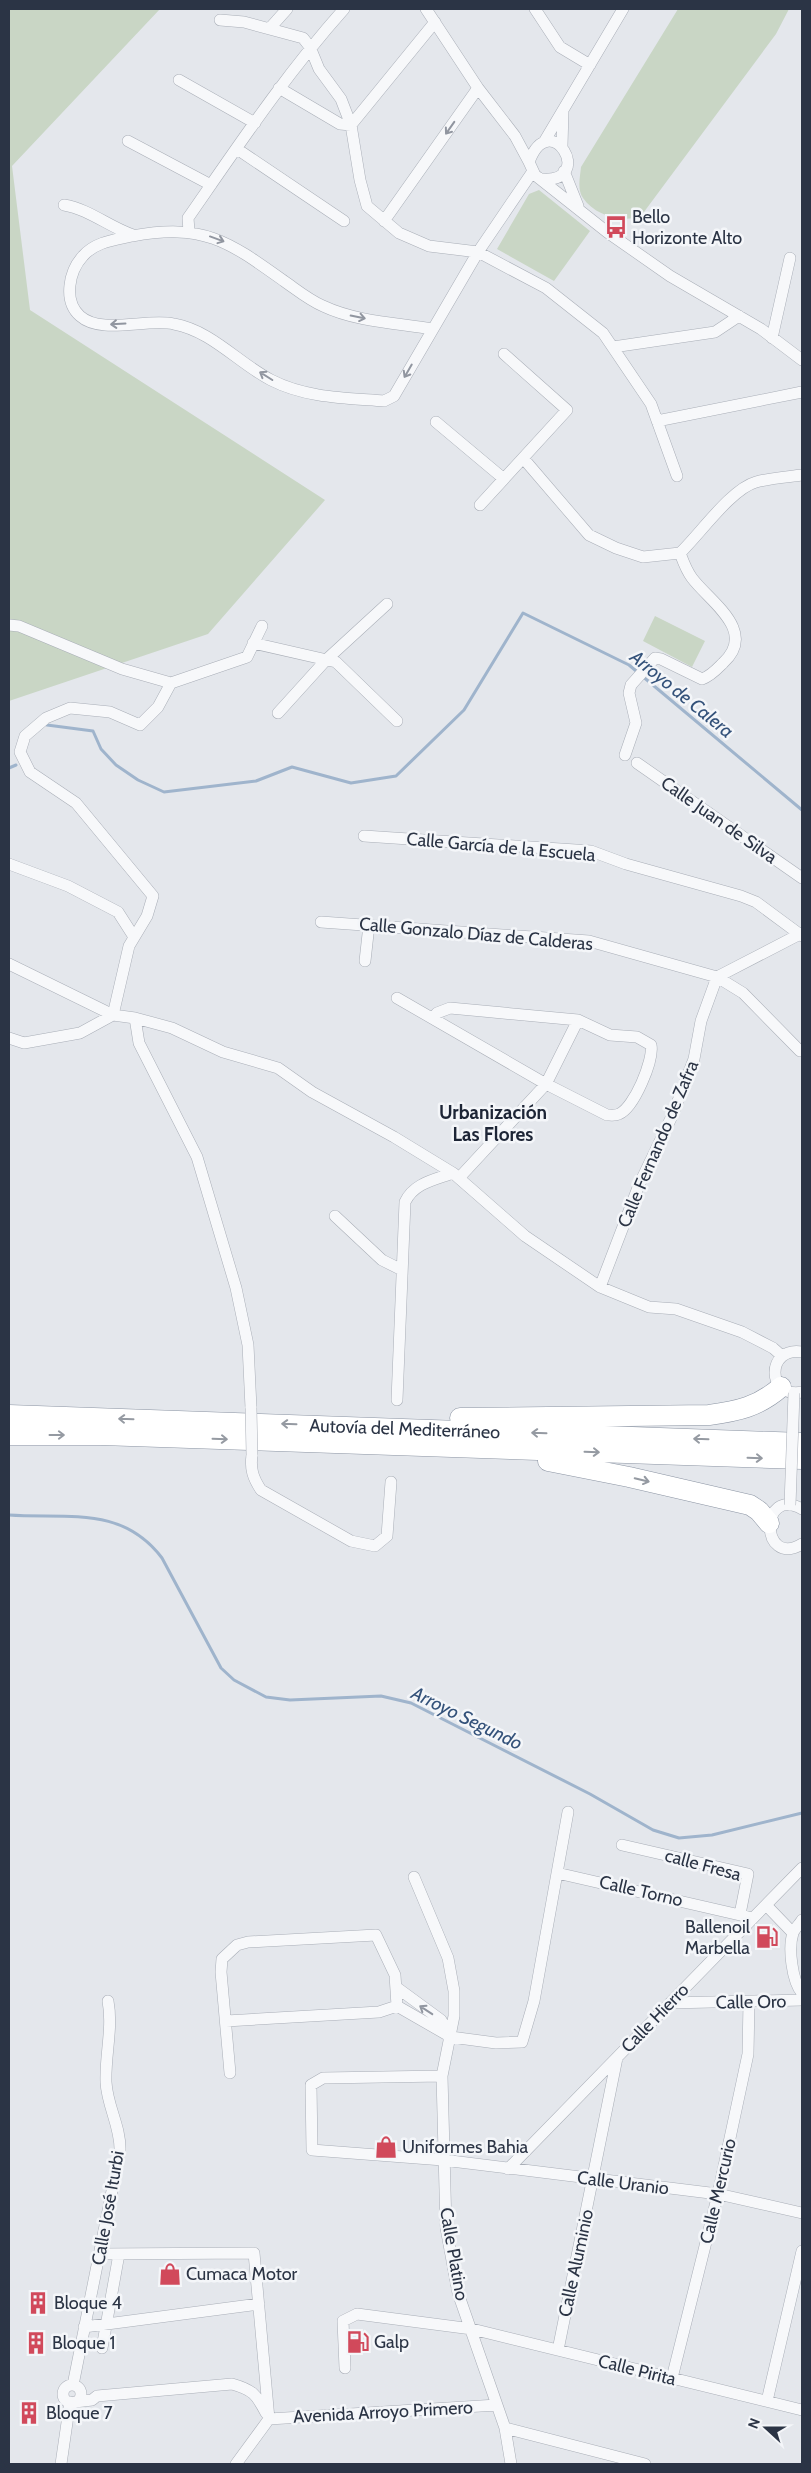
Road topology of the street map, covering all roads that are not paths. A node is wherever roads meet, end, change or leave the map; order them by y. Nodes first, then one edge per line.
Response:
1 (287, 9) edge
2 (344, 9) edge
3 (426, 9) edge
4 (535, 9) edge
5 (624, 9) edge
6 (220, 20) dead end
7 (435, 22) junction
8 (270, 28) junction
9 (310, 47) junction
10 (590, 65) junction
11 (179, 80) dead end
12 (279, 88) junction
13 (478, 88) junction
14 (563, 110) junction
15 (255, 123) junction
16 (351, 124) junction
17 (515, 136) junction
18 (128, 141) dead end
19 (542, 143) junction
20 (562, 146) junction
21 (237, 148) junction
22 (531, 166) junction
23 (564, 171) junction
24 (542, 179) junction
25 (211, 185) junction
26 (64, 205) dead end
27 (579, 208) junction
28 (344, 221) dead end
29 (384, 221) junction
30 (101, 222) junction
31 (190, 231) junction
32 (135, 236) junction
33 (107, 241) junction
34 (478, 252) junction
35 (790, 258) dead end
36 (738, 316) junction
37 (433, 329) junction
38 (772, 338) junction
39 (613, 347) junction
40 (504, 354) dead end
41 (802, 360) edge
42 (802, 392) edge
43 (657, 421) junction
44 (436, 422) dead end
45 (523, 458) junction
46 (802, 475) edge
47 (677, 476) dead end
48 (504, 479) junction
49 (480, 505) dead end
50 (680, 553) junction
51 (387, 604) dead end
52 (9, 625) edge
53 (262, 626) dead end
54 (253, 643) junction
55 (326, 660) junction
56 (171, 684) junction
57 (278, 713) dead end
58 (397, 721) dead end
59 (625, 755) dead end
60 (636, 763) dead end
61 (364, 836) dead end
62 (9, 864) edge
63 (802, 878) edge
64 (321, 922) dead end
65 (369, 925) junction
66 (802, 935) edge
67 (134, 937) junction
68 (365, 961) dead end
69 (9, 964) edge
70 (716, 977) junction
71 (397, 998) dead end
72 (113, 1014) junction
73 (135, 1018) junction
74 (433, 1018) junction
75 (578, 1020) junction
76 (9, 1038) edge
77 (800, 1051) dead end
78 (546, 1084) junction
79 (456, 1176) junction
80 (335, 1216) dead end
81 (402, 1270) junction
82 (600, 1287) junction
83 (802, 1352) edge
84 (782, 1356) junction
85 (792, 1391) edge
86 (397, 1400) dead end
87 (14, 1414) edge
88 (347, 1426) junction
89 (9, 1435) edge
90 (802, 1443) edge
91 (404, 1446) junction
92 (802, 1459) edge
93 (391, 1482) dead end
94 (790, 1505) junction
95 (802, 1509) edge
96 (769, 1522) junction
97 (802, 1544) edge
98 (568, 1812) dead end
99 (622, 1845) dead end
100 (802, 1868) edge
101 (558, 1873) junction
102 (414, 1877) dead end
103 (766, 1905) junction
104 (740, 1914) junction
105 (753, 1918) junction
106 (802, 1920) edge
107 (793, 1933) junction
108 (396, 1988) junction
109 (802, 1993) edge
110 (802, 2000) edge
111 (108, 2001) dead end
112 (749, 2002) junction
113 (670, 2003) junction
114 (397, 2006) junction
115 (226, 2021) junction
116 (451, 2037) junction
117 (617, 2057) junction
118 (230, 2073) dead end
119 (442, 2076) junction
120 (443, 2160) junction
121 (508, 2169) junction
122 (592, 2180) junction
123 (718, 2194) junction
124 (802, 2213) edge
125 (802, 2251) edge
126 (100, 2254) junction
127 (119, 2254) junction
128 (259, 2304) junction
129 (108, 2326) junction
130 (84, 2327) junction
131 (472, 2330) junction
132 (102, 2348) dead end
133 (558, 2350) junction
134 (345, 2368) dead end
135 (672, 2378) junction
136 (76, 2387) junction
137 (97, 2396) junction
138 (767, 2401) junction
139 (72, 2402) junction
140 (497, 2405) junction
141 (802, 2410) edge
142 (269, 2419) junction
143 (505, 2428) junction
144 (61, 2464) edge
145 (236, 2464) edge
146 (511, 2464) edge
147 (645, 2464) edge

1 - 8 street
2 - 9 street
3 - 7 street
4 - 10 street
5 - 10 street
6 - 8 street
7 - 13 street
7 - 16 street
8 - 9 street
9 - 12 street
9 - 16 street
10 - 14 street
11 - 15 street
12 - 15 street
12 - 16 street
13 - 17 street
13 -> 29 street
14 - 19 street
14 - 20 street
15 - 21 street
16 - 29 street
17 - 19 street
17 - 22 street
18 - 25 street
19 - 20 street
19 - 22 street
20 - 23 street
21 - 25 street
21 - 28 street
22 - 24 street
22 - 34 street
23 - 24 street
23 - 27 street
24 - 27 street
25 - 31 street
26 - 30 street
27 - 36 street
29 - 34 street
30 - 32 street
30 - 33 street
31 - 32 street
31 -> 37 street
32 - 33 street
37 -> 33 street
34 - 37 street
34 - 39 street
35 - 38 street
36 - 38 street
36 - 39 street
38 - 41 street
39 - 43 street
40 - 45 street
42 - 43 street
43 - 47 street
44 - 48 street
45 - 48 street
45 - 50 street
46 - 50 street
48 - 49 street
50 - 59 street
51 - 55 street
52 - 56 street
53 - 54 street
54 - 55 street
54 - 56 street
55 - 57 street
55 - 58 street
56 - 67 street
60 - 63 street, Calle Juan de Silva
61 - 66 street, Calle García de la Escuela
62 - 67 street
64 - 65 street, Calle Gonzalo Díaz de Calderas
65 - 68 street
65 - 70 street, Calle Gonzalo Díaz de Calderas
66 - 70 street
67 - 72 street
69 - 72 street
70 - 77 street, Calle Gonzalo Díaz de Calderas
70 - 82 street, Calle Fernando de Zafra
71 - 74 street
72 - 73 street
72 - 76 street
73 - 79 street
73 - 93 street, bridge
74 - 75 street
74 - 78 street
75 - 78 street
75 - 78 street
78 - 79 street
79 - 81 street
79 - 82 street
80 - 81 street
81 - 86 street
82 - 84 street
83 - 84 street
84 - 85 street
85 - 88 highway
85 - 94 street, bridge
88 -> 87 highway, Autovía del Mediterráneo
90 -> 88 highway, Autovía del Mediterráneo
89 -> 91 highway, Autovía del Mediterráneo
91 -> 92 highway, Autovía del Mediterráneo
91 -> 96 highway
94 - 95 street
94 - 96 street
96 - 97 street
98 - 101 street
99 - 104 street, calle Fresa
100 - 103 street, Calle Hierro
101 - 104 street, Calle Torno
101 - 116 street
102 - 116 street, Calle Platino
103 - 105 street, Calle Hierro
103 - 107 street
104 - 105 street, Calle Torno
105 - 113 street, Calle Hierro
106 - 107 street
107 - 109 street
108 - 114 street
108 - 115 street
116 -> 108 street
110 - 112 street, Calle Oro
111 - 126 street, Calle José Iturbi
112 - 113 street, Calle Oro
112 - 123 street, Calle Mercurio
113 - 117 street, Calle Hierro
114 - 115 street
114 - 116 street
115 - 118 street
116 - 119 street, Calle Platino
117 - 121 street, Calle Hierro
117 - 122 street, Calle Aluminio
119 - 120 street, Calle Platino
119 - 120 street, Calle Uranio
120 - 121 street, Calle Uranio
120 - 131 street, Calle Platino
121 - 122 street, Calle Uranio
122 - 123 street, Calle Uranio
122 - 133 street, Calle Aluminio
123 - 124 street, Calle Uranio
123 - 135 street, Calle Mercurio
125 - 138 street
126 - 127 street
126 - 130 street, Calle José Iturbi
127 - 128 street
127 - 129 street
128 - 129 street
128 - 142 street
129 - 130 street
129 - 132 street
130 - 136 street, Calle José Iturbi
131 - 133 street, Calle Pirita
131 - 134 street, Calle Pirita
131 - 140 street, Calle Platino
133 - 135 street, Calle Pirita
135 - 138 street, Calle Pirita
136 - 137 street, Avenida Arroyo Primero
136 - 139 street, Calle José Iturbi
137 - 139 street, Avenida Arroyo Primero
137 - 142 street, Avenida Arroyo Primero
138 - 141 street, Calle Pirita
139 - 144 street
140 - 142 street, Avenida Arroyo Primero
140 - 143 street, Calle Platino
142 - 145 street, Avenida Arroyo Primero
143 - 146 street, Calle Platino
143 - 147 street

